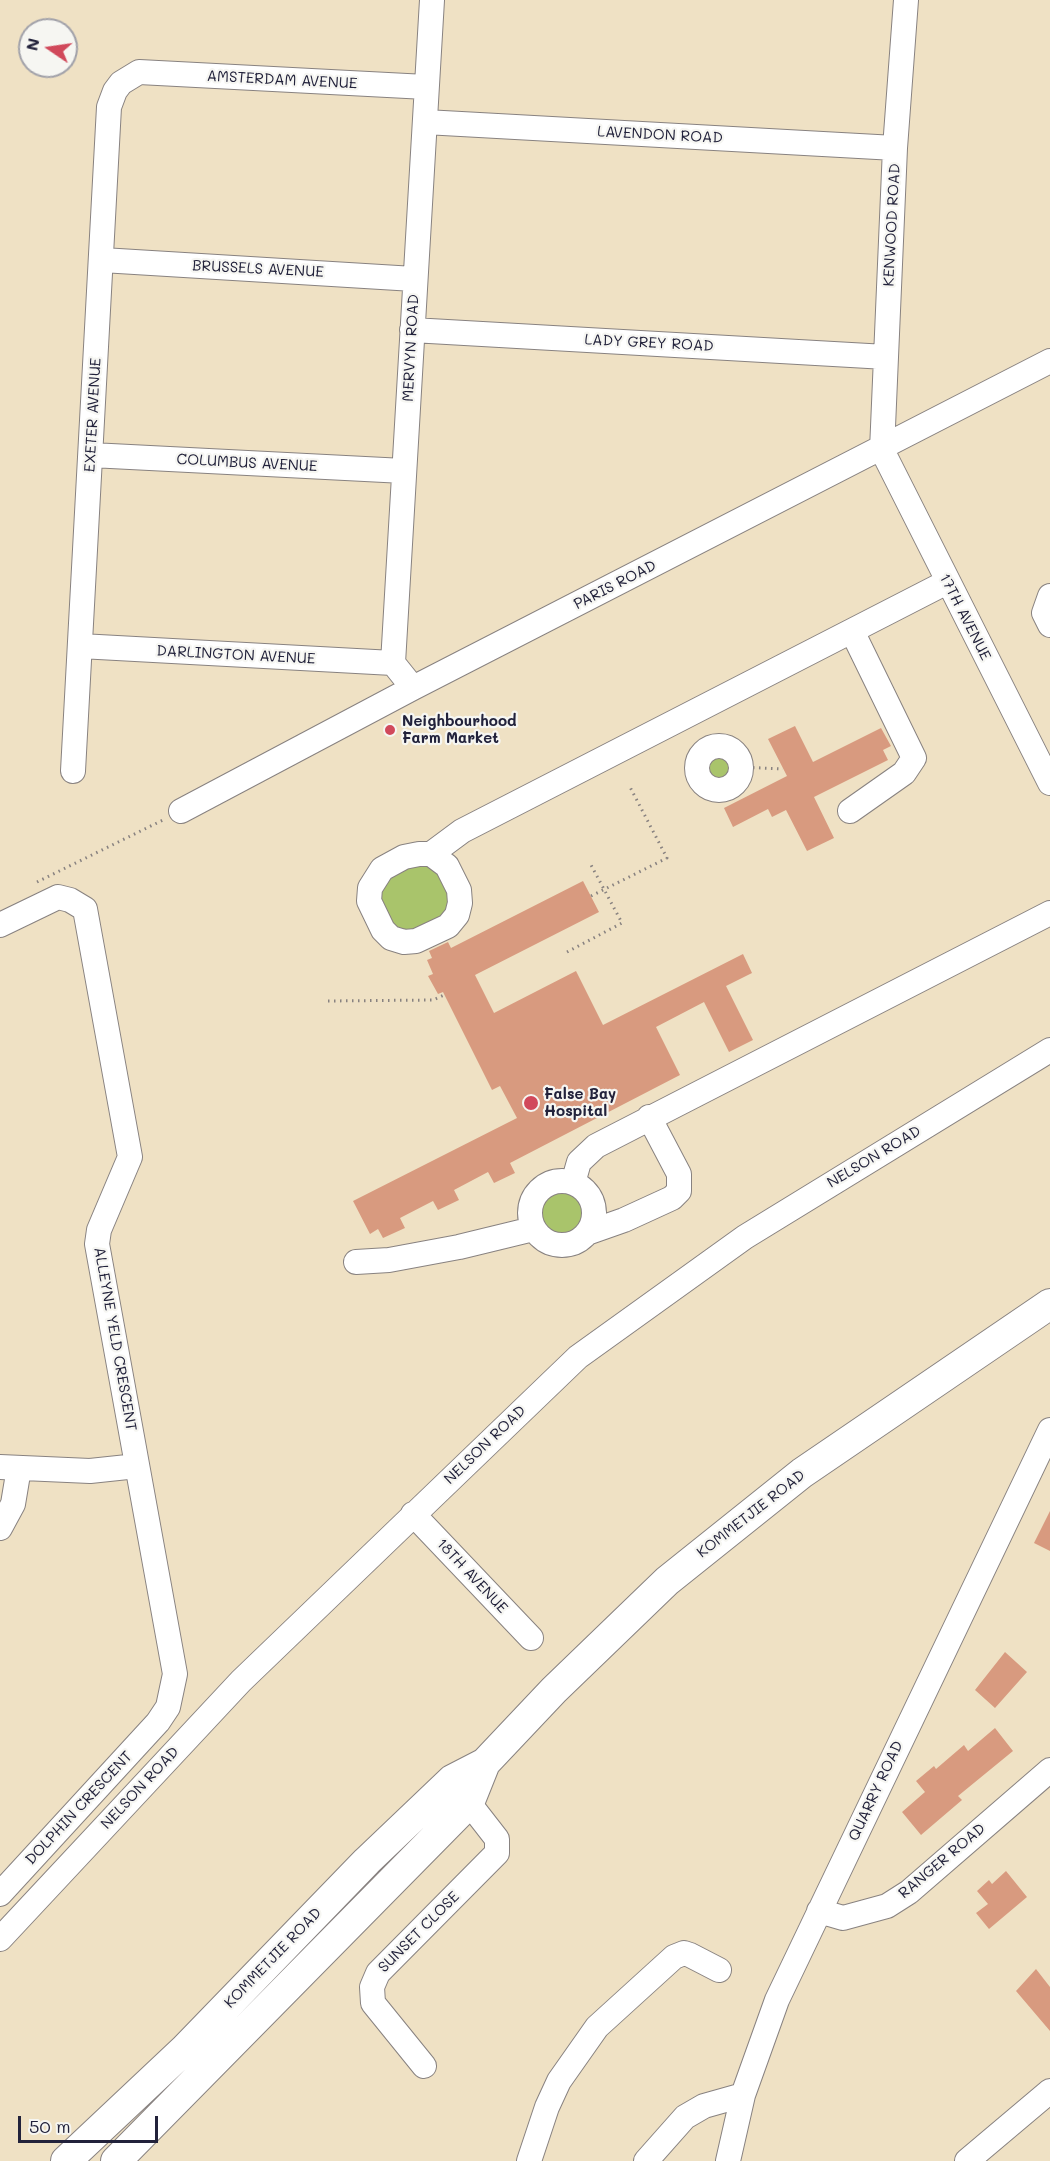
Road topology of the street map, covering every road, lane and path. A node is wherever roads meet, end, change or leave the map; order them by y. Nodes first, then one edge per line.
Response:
1 (432, 0) edge
2 (906, 0) edge
3 (139, 72) joint
4 (426, 87) junction
5 (425, 122) junction
6 (895, 148) junction
7 (102, 260) junction
8 (414, 279) junction
9 (412, 330) junction
10 (886, 357) junction
11 (1050, 361) edge
12 (882, 450) junction
13 (91, 455) junction
14 (404, 471) junction
15 (947, 582) junction
16 (1050, 596) edge
17 (1050, 626) edge
18 (852, 631) junction
19 (80, 646) junction
20 (393, 663) junction
21 (413, 688) junction
22 (692, 715) junction
23 (709, 749) junction
24 (741, 767) junction
25 (783, 769) dead end
26 (74, 771) dead end
27 (1050, 783) edge
28 (630, 787) dead end
29 (181, 811) joint
30 (850, 811) dead end
31 (431, 854) dead end
32 (80, 859) dead end
33 (590, 863) dead end
34 (604, 890) junction
35 (591, 896) dead end
36 (1050, 913) edge
37 (0, 925) edge
38 (567, 952) dead end
39 (444, 995) dead end
40 (328, 1001) dead end
41 (1050, 1050) edge
42 (649, 1117) junction
43 (573, 1183) junction
44 (533, 1229) junction
45 (587, 1233) junction
46 (356, 1262) dead end
47 (1050, 1304) edge
48 (1050, 1430) edge
49 (137, 1466) junction
50 (9, 1467) edge
51 (413, 1514) junction
52 (0, 1528) edge
53 (531, 1638) dead end
54 (158, 1722) joint
55 (485, 1763) junction
56 (1050, 1770) edge
57 (468, 1803) junction
58 (0, 1894) edge
59 (819, 1911) junction
60 (0, 1939) edge
61 (719, 1970) dead end
62 (424, 2066) dead end
63 (1050, 2091) edge
64 (743, 2096) junction
65 (66, 2161) edge
66 (116, 2161) edge
67 (529, 2161) edge
68 (646, 2161) edge
69 (728, 2161) edge
70 (967, 2161) edge

1 - 4 street, MERVYN ROAD
2 - 6 street, KENWOOD ROAD
3 - 4 street, AMSTERDAM AVENUE
3 - 7 street, EXETER AVENUE
4 - 5 street, MERVYN ROAD
5 - 6 street, LAVENDON ROAD
5 - 8 street, MERVYN ROAD
6 - 10 street, KENWOOD ROAD
7 - 8 street, BRUSSELS AVENUE
7 - 13 street, EXETER AVENUE
8 - 9 street, MERVYN ROAD
9 - 10 street, LADY GREY ROAD
9 - 14 street, MERVYN ROAD
10 - 12 street, KENWOOD ROAD
11 - 12 street, PARIS ROAD
12 - 15 street, 17TH AVENUE
12 - 21 street, PARIS ROAD
13 - 14 street, COLUMBUS AVENUE
13 - 19 street, EXETER AVENUE
14 - 20 street, MERVYN ROAD
15 - 18 street
15 - 27 street, 17TH AVENUE
16 - 17 street
18 - 22 street
18 - 30 street
19 - 20 street, DARLINGTON AVENUE
19 - 26 street, EXETER AVENUE
20 - 21 street
21 - 29 street, PARIS ROAD
22 - 23 street
22 - 31 street
23 - 24 street
23 - 24 street
24 - 25 path
28 - 34 path
29 - 32 path
33 - 34 path
34 - 35 path
34 - 38 path
36 - 42 street
37 - 49 street, ALLEYNE YELD CRESCENT
39 - 40 path
41 - 51 street, NELSON ROAD
42 - 43 street
42 - 45 street
43 - 44 street
43 - 45 street
44 - 45 street
44 - 46 street
47 - 55 main road, KOMMETJIE ROAD
48 - 59 street, QUARRY ROAD
49 - 50 street
49 - 54 street, ALLEYNE YELD CRESCENT
50 - 52 street
51 - 53 street, 18TH AVENUE
51 - 60 street, NELSON ROAD
54 - 58 street, DOLPHIN CRESCENT
55 - 57 main road, KOMMETJIE ROAD
55 - 65 main road, KOMMETJIE ROAD
56 - 59 street, RANGER ROAD
57 - 62 street, SUNSET CLOSE
57 - 66 main road, KOMMETJIE ROAD
59 - 64 street, QUARRY ROAD
61 - 67 street
63 - 70 street
64 - 68 street
64 - 69 street, QUARRY ROAD

